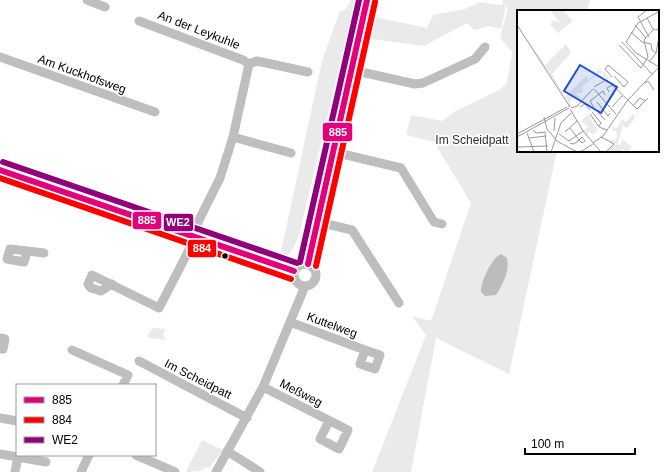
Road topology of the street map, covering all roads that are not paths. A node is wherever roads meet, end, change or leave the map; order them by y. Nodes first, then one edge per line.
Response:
1 (87, 0) edge
2 (367, 0) edge
3 (105, 7) dead end
4 (139, 21) dead end
5 (485, 47) dead end
6 (0, 58) edge
7 (250, 64) junction
8 (352, 70) junction
9 (308, 72) dead end
10 (155, 112) dead end
11 (233, 137) junction
12 (334, 152) junction
13 (291, 153) dead end
14 (0, 170) edge
15 (318, 222) junction
16 (442, 224) dead end
17 (194, 236) junction
18 (0, 246) edge
19 (44, 253) dead end
20 (308, 264) junction
21 (294, 271) junction
22 (112, 284) dead end
23 (301, 284) junction
24 (399, 303) dead end
25 (291, 320) junction
26 (0, 338) edge
27 (0, 349) edge
28 (72, 350) dead end
29 (365, 350) dead end
30 (139, 361) dead end
31 (124, 384) edge
32 (263, 387) junction
33 (0, 418) edge
34 (247, 418) junction
35 (16, 421) edge
36 (329, 421) dead end
37 (227, 451) junction
38 (0, 454) edge
39 (16, 456) edge
40 (18, 456) joint
41 (89, 456) edge
42 (138, 456) edge
43 (46, 462) dead end
44 (158, 465) junction
45 (15, 472) edge
46 (81, 472) edge
47 (166, 472) edge
48 (175, 472) edge
49 (209, 472) edge
50 (216, 472) edge
51 (260, 472) edge

1 - 3 street
2 - 8 street
4 - 7 street, An der Leykuhle
5 - 8 street
6 - 10 street, Am Kuckhofsweg
7 - 9 street, An der Leykuhle
7 - 11 street, An der Leykuhle
8 - 12 street
11 - 13 street
11 - 17 street, An der Leykuhle
12 - 15 street
12 - 16 street
14 - 17 street
15 - 20 street
15 - 24 street
17 - 21 street
17 - 22 street, An der Leykuhle
18 - 19 street
20 - 21 street
20 - 23 street
21 - 23 street
23 - 25 street
25 - 29 street, Kuttelweg
25 - 32 street
26 - 27 street
28 - 31 street
30 - 34 street, Im Scheidpatt
32 - 34 street
32 - 36 street, Meßweg
33 - 35 street
34 - 37 street
37 - 49 street
37 - 50 street
37 - 51 street
38 - 39 street
40 - 43 street
40 - 45 street
41 - 46 street
42 - 44 street
44 - 47 street
44 - 48 street

